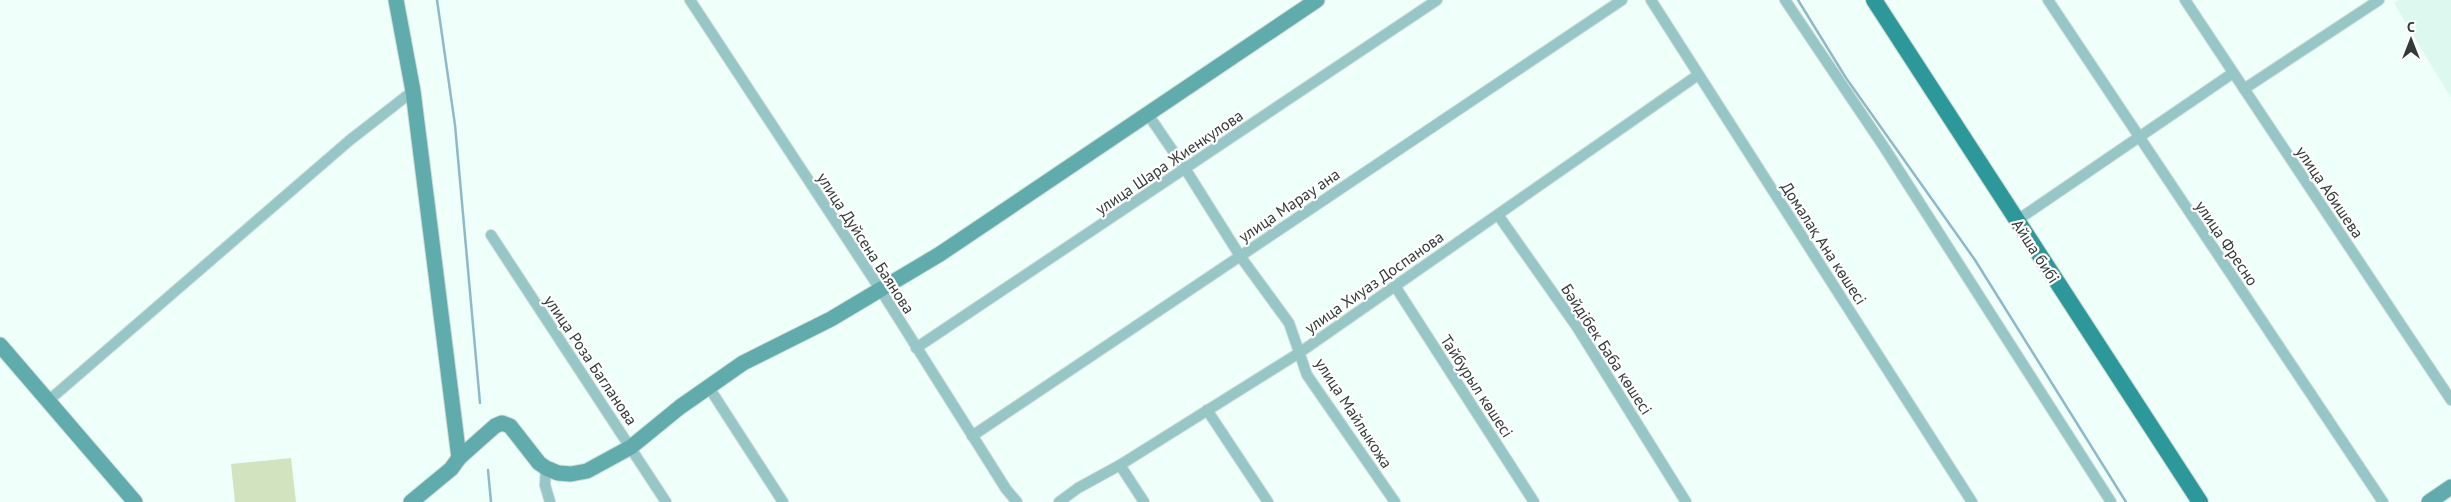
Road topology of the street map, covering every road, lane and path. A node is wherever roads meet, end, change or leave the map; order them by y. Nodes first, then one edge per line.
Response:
1 (396, 0) edge
2 (690, 0) edge
3 (1317, 0) edge
4 (1437, 0) edge
5 (1622, 0) edge
6 (1651, 0) edge
7 (1784, 0) edge
8 (1874, 0) edge
9 (2048, 0) edge
10 (2185, 0) edge
11 (2379, 0) edge
12 (2233, 73) junction
13 (1698, 75) junction
14 (2244, 89) junction
15 (413, 92) junction
16 (1147, 113) junction
17 (2138, 136) junction
18 (1186, 170) junction
19 (1498, 215) junction
20 (2016, 221) junction
21 (491, 236) dead end
22 (1240, 256) junction
23 (1395, 286) junction
24 (880, 289) junction
25 (0, 345) edge
26 (916, 348) junction
27 (1299, 353) junction
28 (708, 386) junction
29 (2451, 400) edge
30 (48, 401) junction
31 (1207, 410) junction
32 (972, 436) junction
33 (630, 447) junction
34 (459, 458) junction
35 (1120, 465) junction
36 (546, 468) junction
37 (2451, 487) edge
38 (135, 502) edge
39 (410, 502) edge
40 (550, 502) edge
41 (666, 502) edge
42 (783, 502) edge
43 (1017, 502) edge
44 (1059, 502) edge
45 (1144, 502) edge
46 (1268, 502) edge
47 (1395, 502) edge
48 (1534, 502) edge
49 (1686, 502) edge
50 (1972, 502) edge
51 (2111, 502) edge
52 (2200, 502) edge
53 (2383, 502) edge
54 (2429, 502) edge

1 - 15 street
2 - 24 street, улица Дуйсена Баянова
3 - 16 street
4 - 18 street, улица Шара Жиенкулова
5 - 22 street, улица Марау ана
6 - 13 street, Домалақ Ана көшесі
7 - 51 street
8 - 20 main road, Айша бибі
9 - 17 street, улица Фресно
10 - 12 street, улица Абишева
11 - 14 street
12 - 14 street, улица Абишева
12 - 17 street
13 - 19 street, улица Хиуаз Доспанова
13 - 50 street, Домалақ Ана көшесі
14 - 29 street, улица Абишева
15 - 30 street
15 - 34 street
16 - 18 street, улица Майлыкожа
16 - 24 street
17 - 20 street
17 - 53 street, улица Фресно
18 - 22 street, улица Майлыкожа
18 - 26 street, улица Шара Жиенкулова
19 - 23 street, улица Хиуаз Доспанова
19 - 49 street, Бәйдібек Баба көшесі
20 - 52 main road, Айша бибі
21 - 33 street, улица Роза Багланова
22 - 27 street, улица Майлыкожа
22 - 32 street, улица Марау ана
23 - 27 street, улица Хиуаз Доспанова
23 - 48 street, Тайбурыл көшесі
24 - 26 street, улица Дуйсена Баянова
24 - 28 street
25 - 30 street
26 - 32 street, улица Дуйсена Баянова
27 - 31 street, улица Хиуаз Доспанова
27 - 47 street, улица Майлыкожа
28 - 33 street
28 - 42 street
30 - 38 street
31 - 35 street, улица Хиуаз Доспанова
31 - 46 street
32 - 43 street, улица Дуйсена Баянова
33 - 36 street
33 - 41 street, улица Роза Багланова
34 - 36 street
34 - 39 street
35 - 44 street, улица Хиуаз Доспанова
35 - 45 street
36 - 40 street
37 - 54 street

